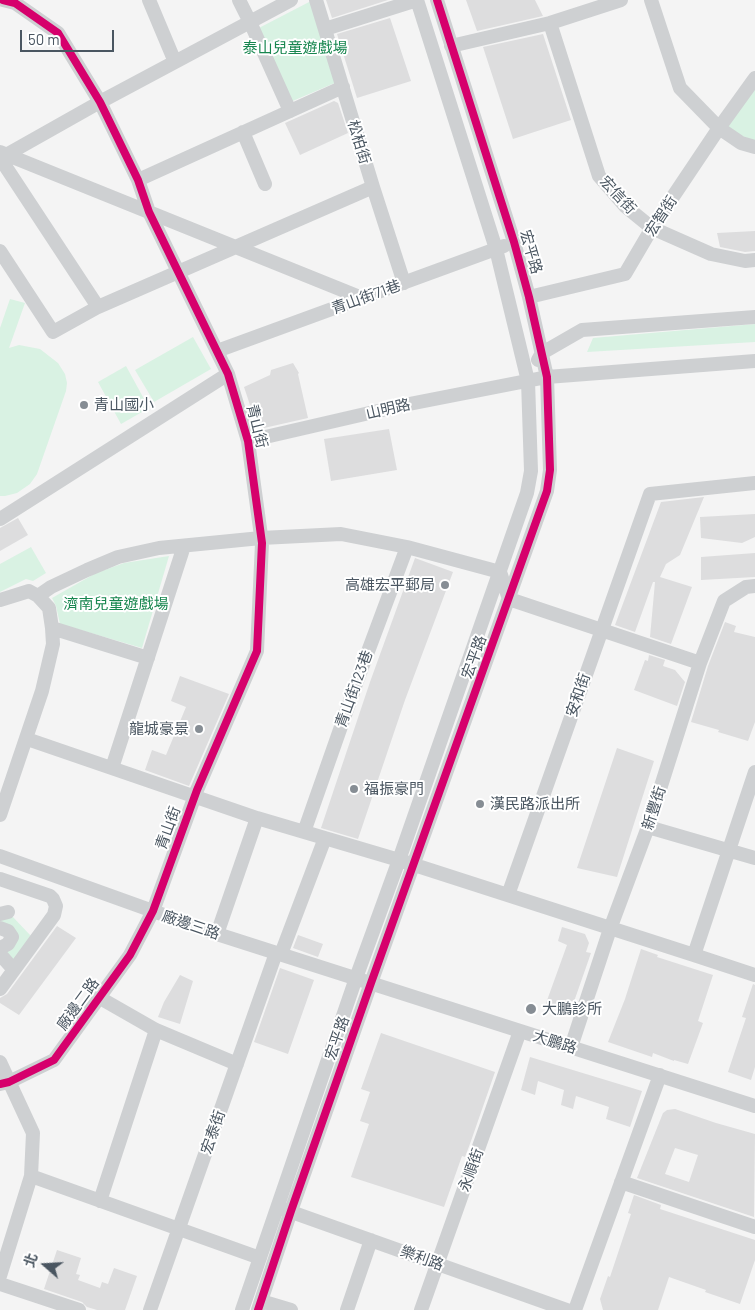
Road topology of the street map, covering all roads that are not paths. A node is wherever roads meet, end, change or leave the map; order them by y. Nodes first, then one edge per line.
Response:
1 (3, 0) edge
2 (148, 0) edge
3 (239, 0) edge
4 (292, 0) edge
5 (316, 0) edge
6 (417, 0) edge
7 (437, 0) edge
8 (621, 0) edge
9 (652, 0) edge
10 (250, 22) junction
11 (550, 23) junction
12 (325, 29) junction
13 (451, 46) junction
14 (175, 62) junction
15 (755, 78) edge
16 (343, 87) junction
17 (100, 102) junction
18 (290, 111) junction
19 (718, 128) junction
20 (243, 132) junction
21 (755, 147) edge
22 (2, 155) edge
23 (138, 180) junction
24 (265, 184) dead end
25 (373, 187) junction
26 (149, 212) junction
27 (652, 228) junction
28 (514, 242) junction
29 (236, 247) junction
30 (496, 249) junction
31 (0, 251) edge
32 (755, 260) edge
33 (179, 272) junction
34 (404, 283) junction
35 (529, 296) junction
36 (362, 298) junction
37 (98, 307) junction
38 (755, 317) edge
39 (217, 351) junction
40 (542, 353) junction
41 (755, 361) edge
42 (228, 374) junction
43 (546, 377) junction
44 (528, 381) junction
45 (248, 441) junction
46 (755, 483) edge
47 (0, 519) edge
48 (261, 538) junction
49 (184, 546) junction
50 (407, 547) junction
51 (500, 572) junction
52 (755, 586) edge
53 (38, 596) junction
54 (509, 599) junction
55 (0, 600) edge
56 (52, 628) junction
57 (600, 631) junction
58 (148, 658) junction
59 (700, 663) junction
60 (26, 739) junction
61 (112, 768) junction
62 (755, 772) edge
63 (194, 796) junction
64 (0, 814) edge
65 (257, 818) junction
66 (648, 827) junction
67 (304, 832) junction
68 (325, 838) junction
69 (729, 851) junction
70 (0, 856) edge
71 (755, 858) edge
72 (399, 860) junction
73 (414, 864) junction
74 (0, 879) edge
75 (508, 894) junction
76 (153, 911) junction
77 (0, 928) edge
78 (610, 929) junction
79 (217, 934) junction
80 (0, 948) edge
81 (0, 954) edge
82 (279, 954) junction
83 (694, 955) junction
84 (14, 970) junction
85 (755, 975) edge
86 (356, 978) junction
87 (371, 983) junction
88 (0, 989) edge
89 (100, 998) junction
90 (156, 1030) junction
91 (520, 1031) junction
92 (571, 1047) junction
93 (0, 1062) edge
94 (237, 1064) junction
95 (660, 1076) junction
96 (5, 1083) edge
97 (755, 1106) edge
98 (30, 1176) junction
99 (621, 1182) junction
100 (100, 1201) junction
101 (277, 1206) junction
102 (291, 1211) junction
103 (755, 1227) edge
104 (178, 1229) junction
105 (371, 1240) junction
106 (4, 1249) edge
107 (260, 1258) junction
108 (438, 1264) junction
109 (0, 1276) edge
110 (0, 1284) edge
111 (260, 1305) edge
112 (79, 1310) edge
113 (150, 1310) edge
114 (242, 1310) edge
115 (291, 1310) edge
116 (347, 1310) edge
117 (422, 1310) edge
118 (567, 1310) edge
119 (575, 1310) edge

1 - 17 street, 青山街
2 - 14 street
3 - 10 street
4 - 10 street
5 - 12 street, 松柏街
6 - 12 street
6 - 30 street, 宏平路
7 - 13 street, 宏平路
8 - 11 street
9 - 19 street
10 - 14 street
10 - 18 street
11 - 13 street
11 - 27 street, 宏信街
12 - 16 street, 松柏街
13 - 28 street, 宏平路
14 - 17 street
15 - 19 street, 宏智街
16 - 18 street
16 - 25 street, 松柏街
17 - 22 street
17 - 23 street, 青山街
18 - 20 street
19 - 21 street
19 - 27 street, 宏智街
20 - 23 street
20 - 24 street
22 - 26 street
22 - 37 street
23 - 26 street, 青山街
25 - 29 street
25 - 34 street, 松柏街
26 - 29 street
26 - 33 street, 青山街
27 - 32 street, 宏信街
27 - 35 street, 宏智街
28 - 30 street, 青山街71巷
28 - 35 street, 宏平路
29 - 33 street
29 - 36 street
30 - 34 street, 青山街71巷
30 - 44 street, 宏平路
31 - 37 street
33 - 37 street
33 - 39 street, 青山街
34 - 36 street, 青山街71巷
35 - 40 street, 宏平路
36 - 39 street, 青山街71巷
38 - 40 street
39 - 42 street, 青山街
40 - 43 street, 宏平路
40 - 44 street
41 - 43 street, 山明路
42 - 45 street, 青山街
42 - 47 street
43 - 44 street, 山明路
43 - 54 street, 宏平路
44 - 45 street, 山明路
44 - 51 street, 宏平路
45 - 48 street, 青山街
46 - 57 street, 安和街
48 - 49 street
48 - 50 street
48 - 63 street, 青山街
49 - 53 street
49 - 58 street
50 - 51 street
50 - 67 street, 青山街123巷
51 - 54 street
51 - 72 street, 宏平路
52 - 59 street, 新豐街
53 - 55 street
53 - 56 street
54 - 57 street
54 - 73 street, 宏平路
56 - 58 street
56 - 60 street
57 - 59 street
57 - 75 street, 安和街
58 - 61 street
59 - 66 street, 新豐街
60 - 61 street
60 - 64 street
61 - 63 street
62 - 69 street
63 - 65 street
63 - 76 street, 青山街
65 - 67 street
65 - 79 street
66 - 69 street
66 - 78 street, 新豐街
67 - 68 street
68 - 72 street
68 - 82 street, 宏泰街
69 - 71 street
69 - 83 street
70 - 76 street, 廠邊三路
72 - 73 street
72 - 86 street, 宏平路
73 - 75 street
73 - 87 street, 宏平路
74 - 84 street
75 - 78 street
76 - 79 street, 廠邊三路
76 - 89 street, 廠邊二路
77 - 80 street
78 - 83 street
78 - 92 street, 新豐街
79 - 82 street, 廠邊三路
81 - 84 street
82 - 86 street, 廠邊三路
82 - 94 street, 宏泰街
83 - 85 street
84 - 88 street
86 - 87 street, 大鵬路
86 - 101 street, 宏平路
87 - 91 street, 大鵬路
87 - 102 street, 宏平路
89 - 90 street
89 - 96 street, 廠邊二路
90 - 94 street
90 - 100 street
91 - 92 street, 大鵬路
91 - 108 street, 永順街
92 - 95 street, 大鵬路
93 - 96 street
94 - 104 street, 宏泰街
95 - 97 street, 大鵬路
95 - 99 street
96 - 98 street
98 - 100 street
98 - 106 street
99 - 103 street
99 - 119 street
100 - 104 street
101 - 102 street, 樂利路
101 - 107 street, 宏平路
102 - 105 street, 樂利路
102 - 111 street, 宏平路
104 - 107 street
104 - 113 street, 宏泰街
105 - 108 street, 樂利路
105 - 116 street
106 - 109 street
107 - 114 street, 宏平路
108 - 117 street, 永順街
108 - 118 street, 樂利路
110 - 112 street
111 - 115 street

